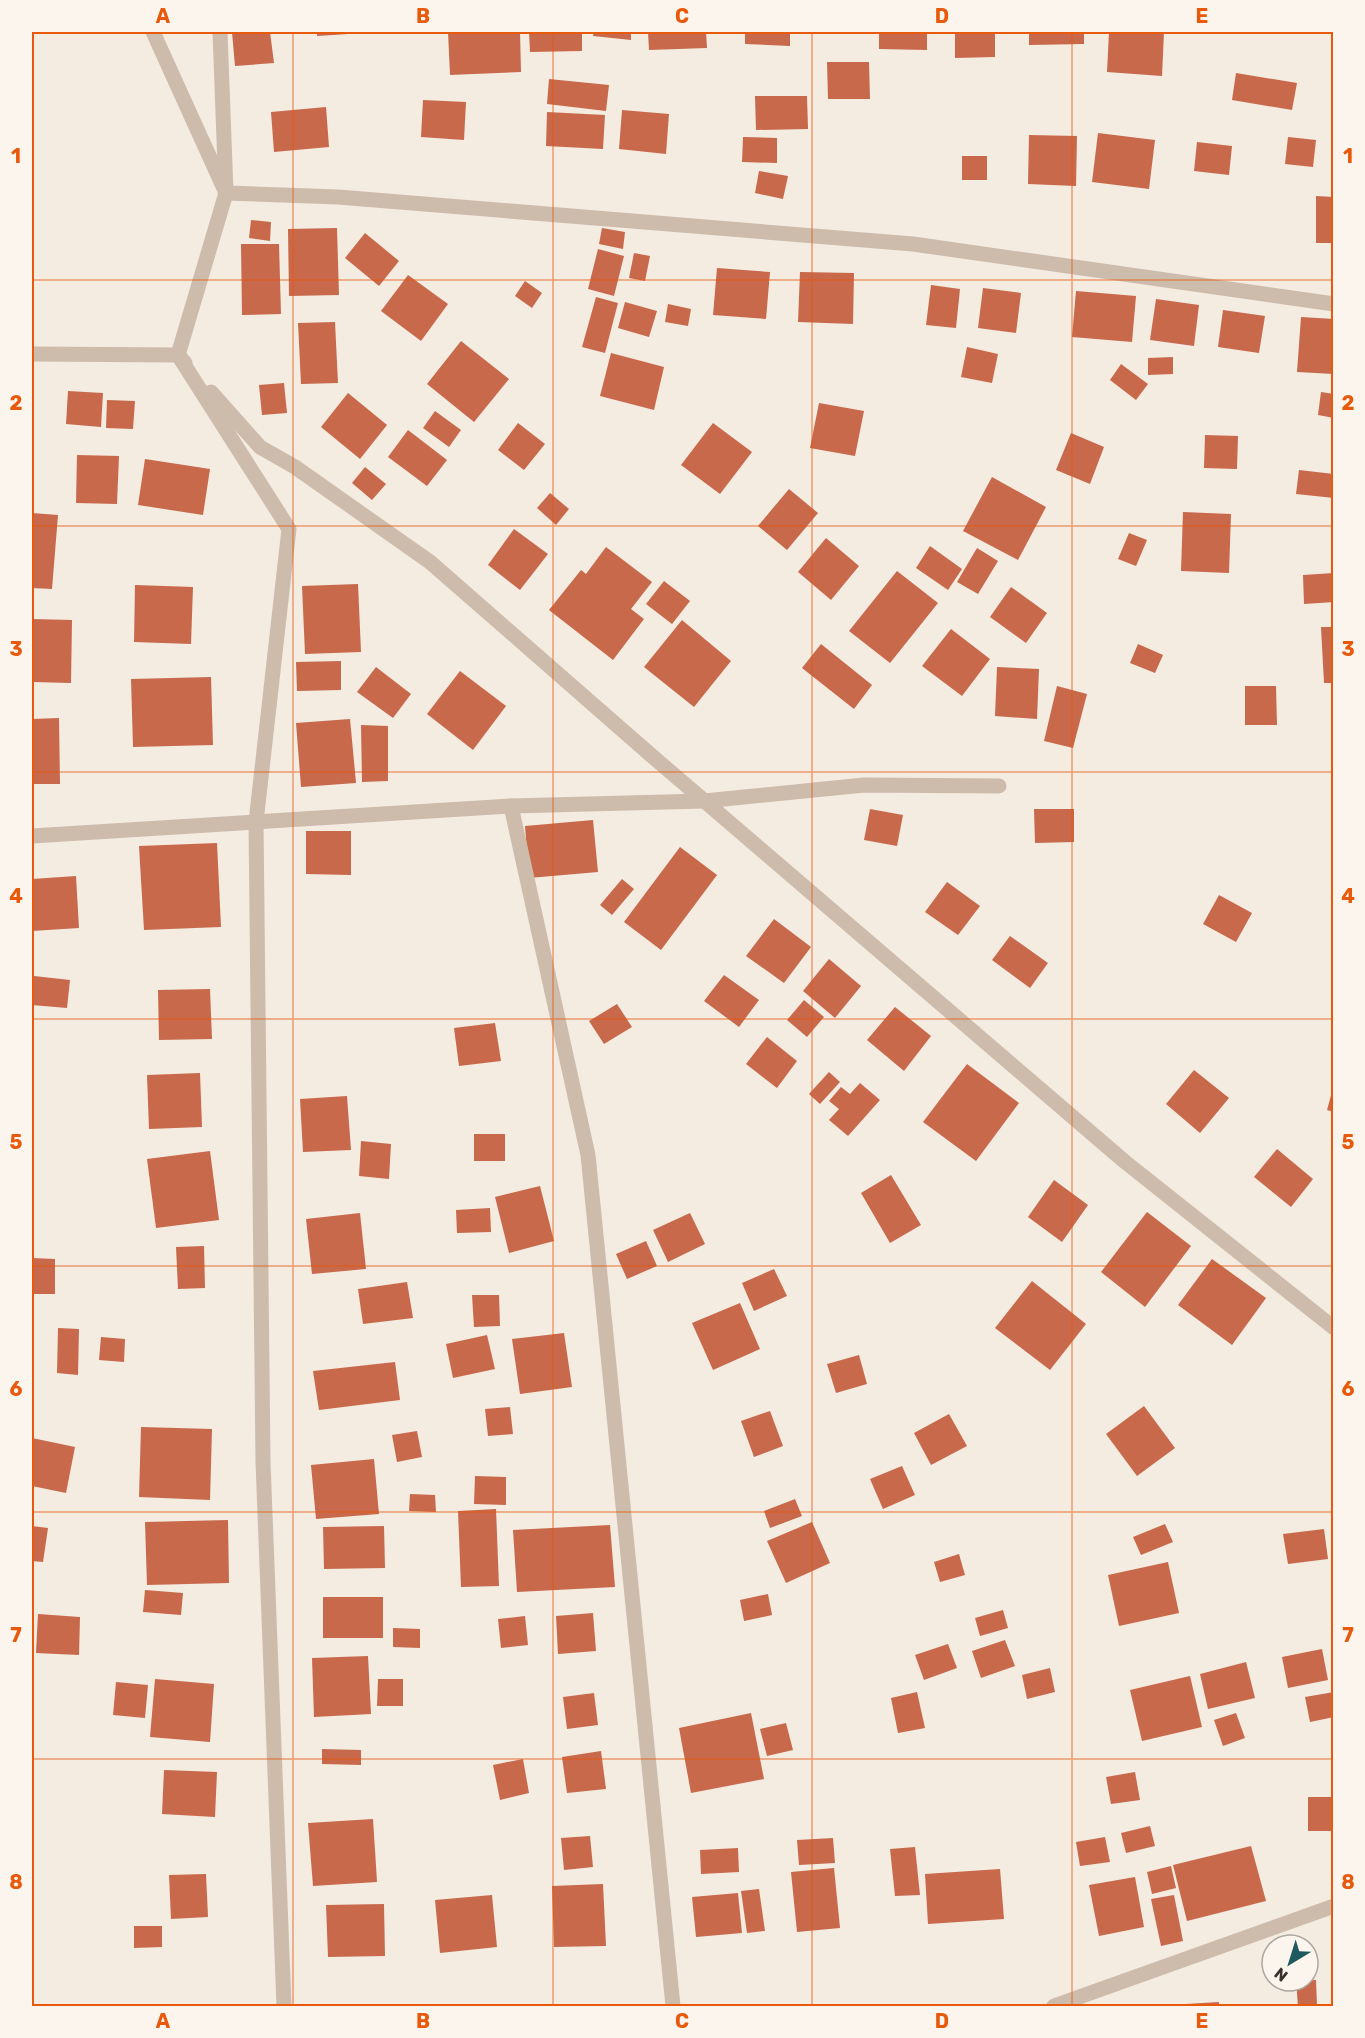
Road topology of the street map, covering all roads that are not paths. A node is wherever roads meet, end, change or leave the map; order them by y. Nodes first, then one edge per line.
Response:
1 (153, 32) edge
2 (220, 32) edge
3 (226, 193) junction
4 (1334, 304) edge
5 (32, 354) edge
6 (178, 355) junction
7 (999, 786) dead end
8 (704, 801) junction
9 (511, 806) junction
10 (256, 822) junction
11 (32, 836) edge
12 (1334, 1328) edge
13 (1334, 1906) edge
14 (284, 2007) edge
15 (673, 2007) edge
16 (1054, 2007) edge

1 - 3 street
2 - 3 street
3 - 4 street
3 - 6 street
5 - 6 street
6 - 8 street
6 - 10 street
7 - 8 street
8 - 9 street
8 - 12 street
9 - 10 street
9 - 15 street
10 - 11 street
10 - 14 street
13 - 16 street

